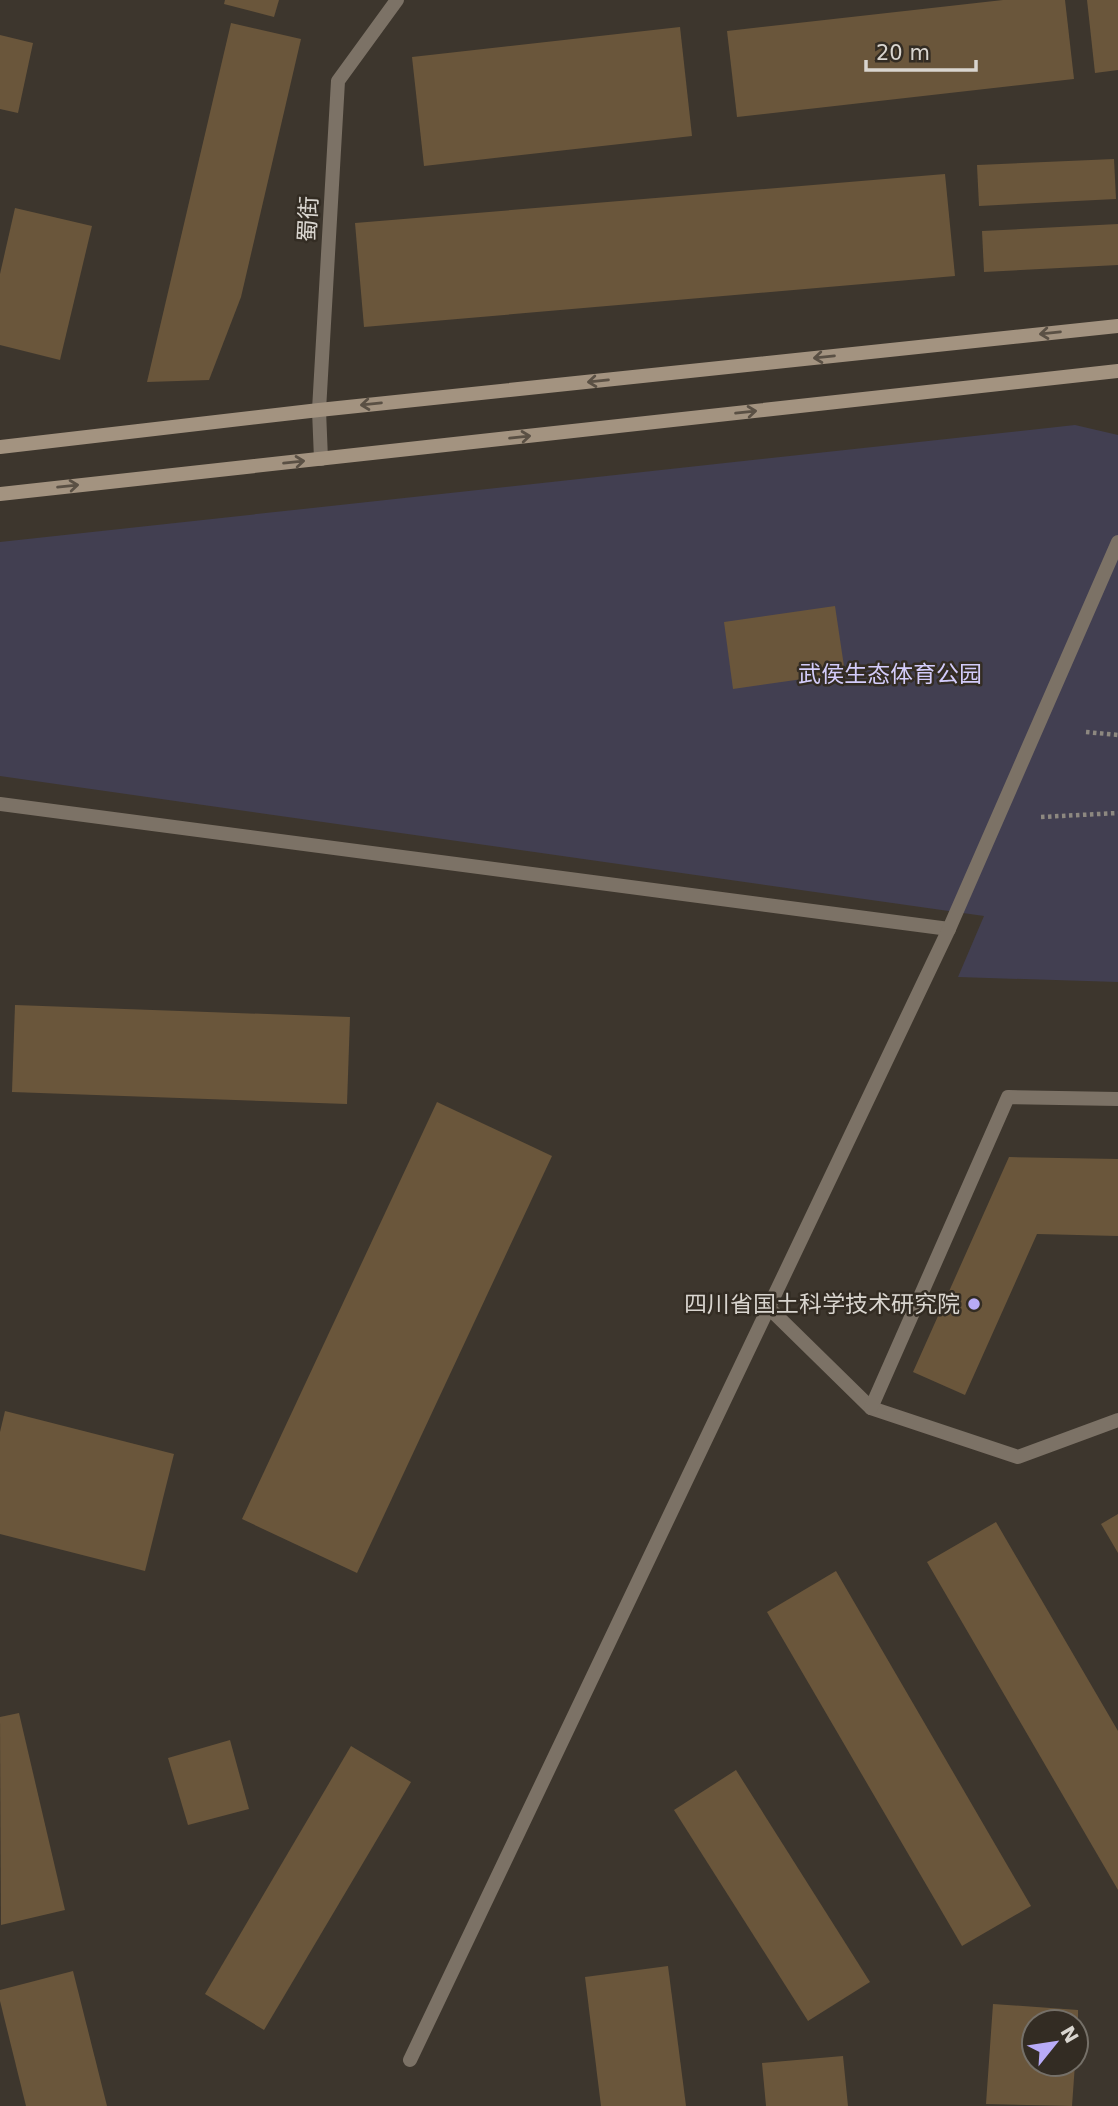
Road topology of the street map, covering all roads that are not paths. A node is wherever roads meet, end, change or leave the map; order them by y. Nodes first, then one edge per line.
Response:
1 (397, 0) edge
2 (1118, 326) edge
3 (1118, 371) edge
4 (319, 410) junction
5 (0, 447) edge
6 (321, 459) junction
7 (0, 494) edge
8 (1118, 542) edge
9 (0, 804) edge
10 (949, 929) junction
11 (1118, 1099) edge
12 (769, 1308) junction
13 (872, 1408) junction
14 (1118, 1420) edge
15 (410, 2060) dead end

1 - 4 street, 蜀街
2 -> 4 street
6 -> 3 street
4 - 5 street
4 - 6 street, 蜀街
7 -> 6 street
8 - 10 street
9 - 10 street
10 - 12 street
11 - 13 street
12 - 13 street
12 - 15 street
13 - 14 street

